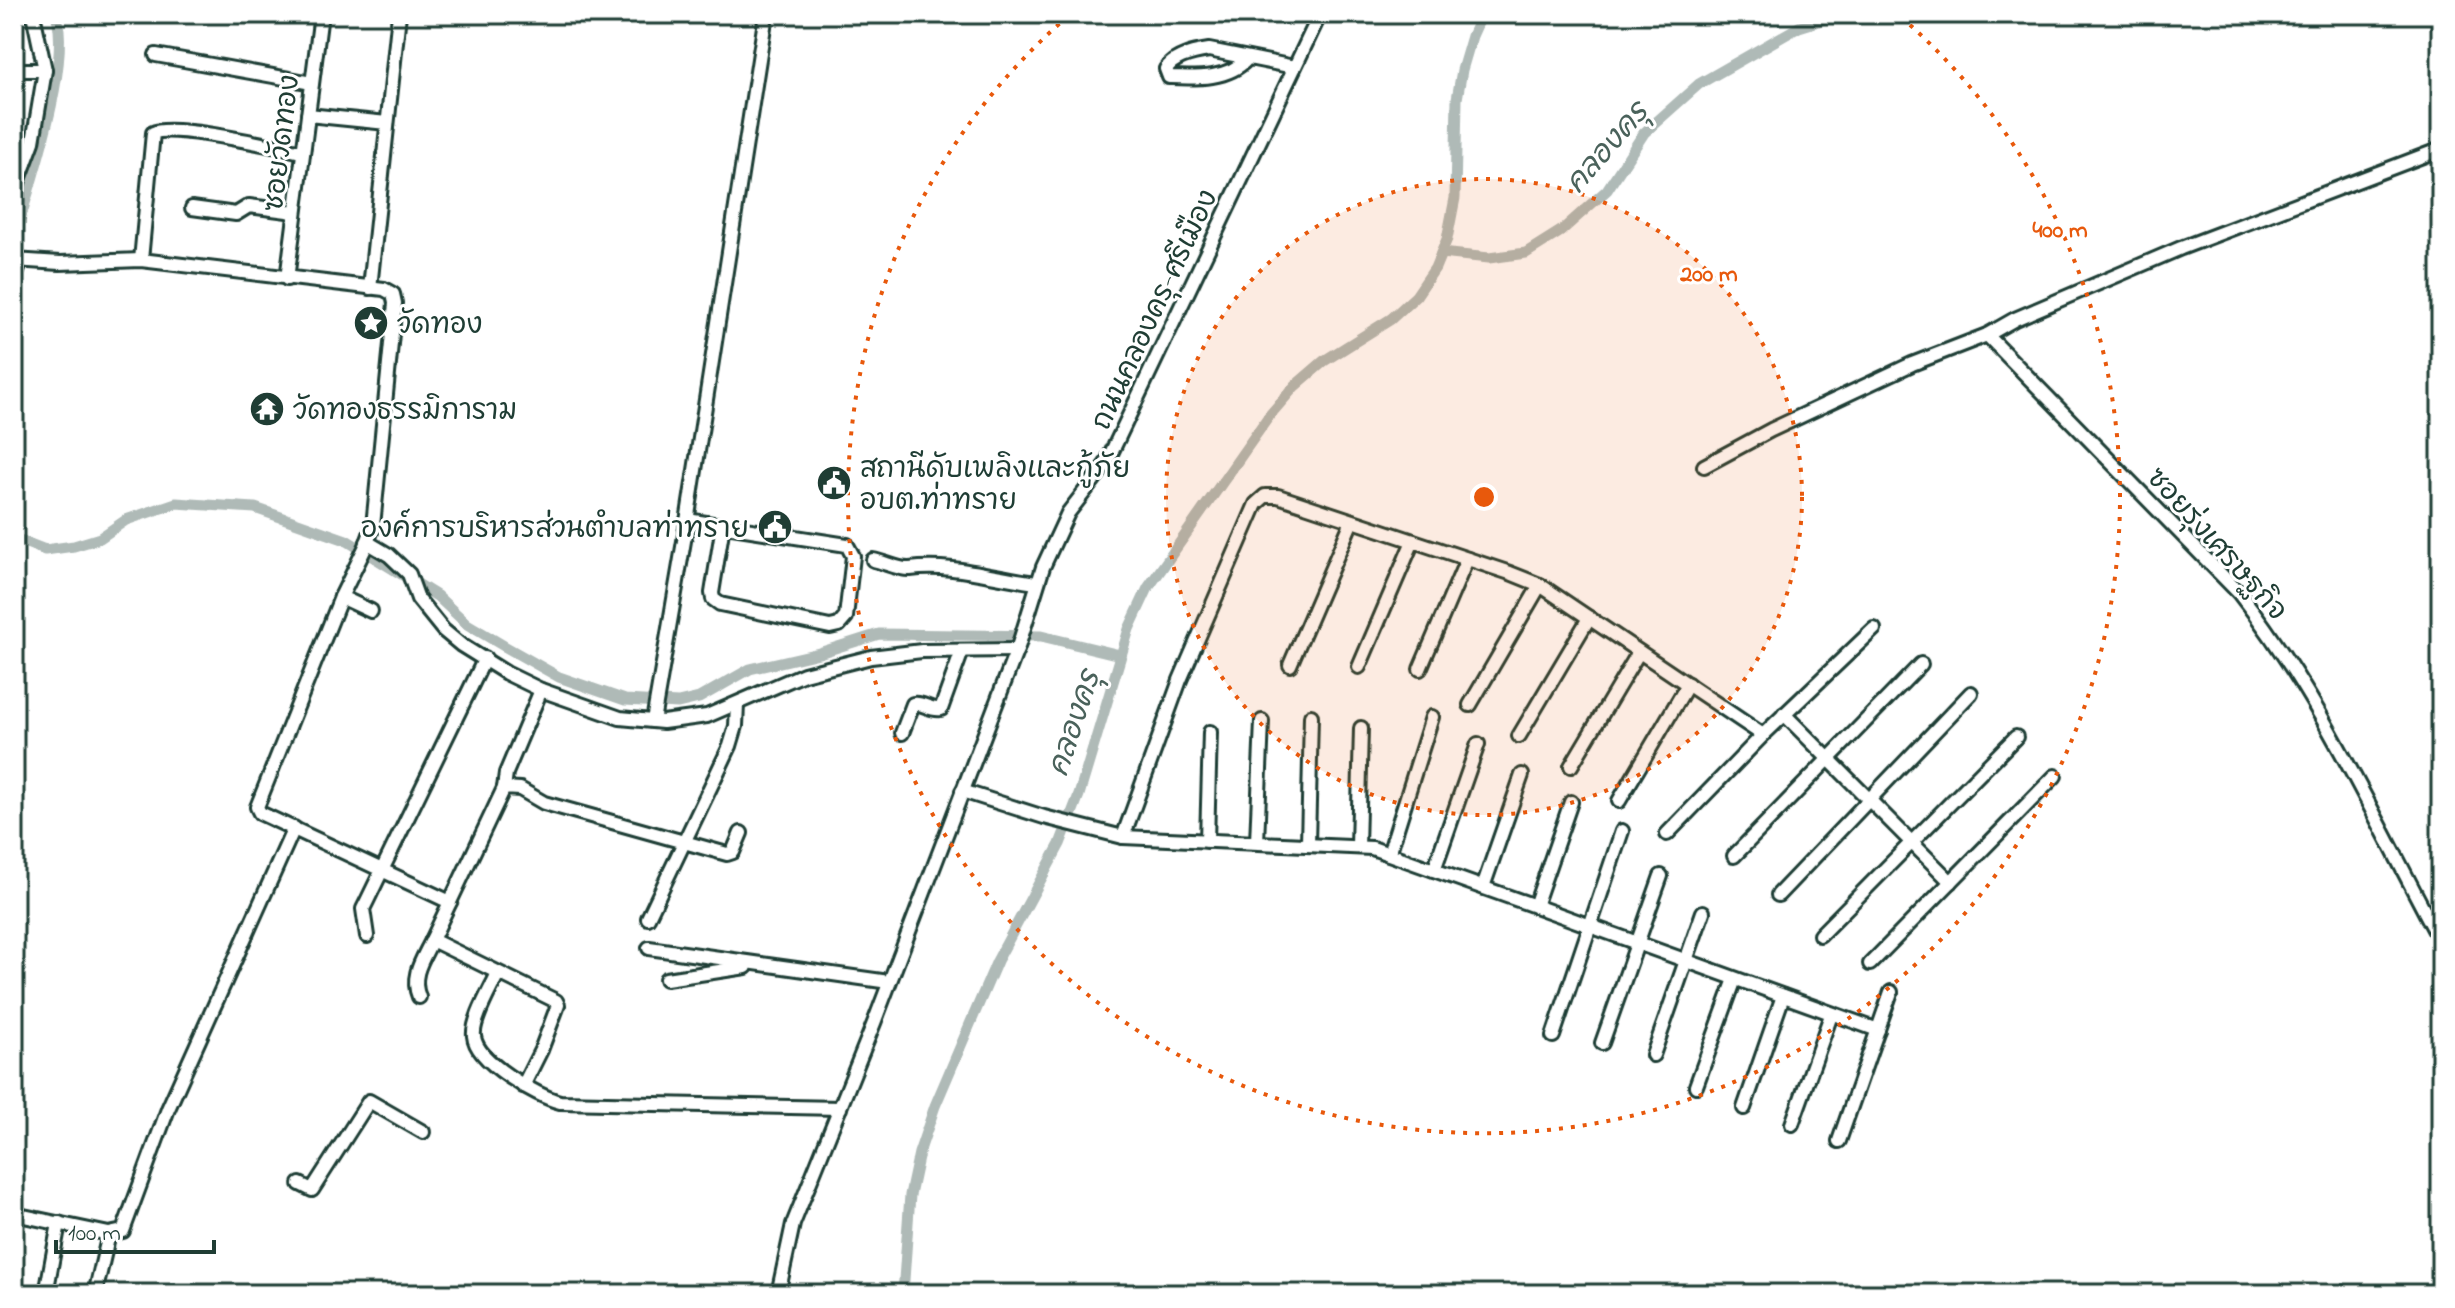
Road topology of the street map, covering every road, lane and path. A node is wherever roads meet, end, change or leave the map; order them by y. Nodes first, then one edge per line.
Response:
1 (33, 14) edge
2 (321, 14) edge
3 (399, 14) edge
4 (766, 14) edge
5 (1320, 14) edge
6 (156, 55) dead end
7 (1247, 59) junction
8 (1294, 67) junction
9 (14, 70) edge
10 (45, 70) junction
11 (312, 83) junction
12 (308, 115) junction
13 (387, 123) junction
14 (14, 146) edge
15 (2441, 149) edge
16 (303, 152) junction
17 (20, 165) edge
18 (14, 193) edge
19 (192, 208) dead end
20 (295, 212) junction
21 (17, 260) edge
22 (141, 260) junction
23 (14, 279) edge
24 (287, 279) junction
25 (370, 288) junction
26 (1987, 335) junction
27 (1704, 466) dead end
28 (687, 520) junction
29 (1352, 521) junction
30 (723, 525) junction
31 (1413, 541) junction
32 (365, 548) junction
33 (1467, 559) junction
34 (873, 560) dead end
35 (1037, 583) junction
36 (1540, 585) junction
37 (341, 597) junction
38 (371, 611) dead end
39 (1589, 618) junction
40 (1874, 629) dead end
41 (1018, 647) junction
42 (962, 651) junction
43 (1639, 652) junction
44 (485, 658) junction
45 (1921, 664) dead end
46 (1290, 665) dead end
47 (1359, 667) dead end
48 (1420, 669) dead end
49 (1688, 684) junction
50 (541, 690) junction
51 (1971, 693) dead end
52 (737, 704) junction
53 (1470, 705) dead end
54 (1784, 714) junction
55 (1311, 716) dead end
56 (1432, 717) dead end
57 (654, 718) junction
58 (1262, 721) dead end
59 (1361, 728) dead end
60 (1210, 732) dead end
61 (902, 733) dead end
62 (1763, 735) junction
63 (1519, 736) dead end
64 (2016, 737) dead end
65 (1478, 744) dead end
66 (1829, 759) junction
67 (1571, 766) dead end
68 (1522, 775) dead end
69 (2055, 776) dead end
70 (504, 788) junction
71 (962, 791) junction
72 (1870, 799) junction
73 (1619, 801) dead end
74 (1571, 802) dead end
75 (294, 828) junction
76 (1622, 831) dead end
77 (741, 833) dead end
78 (1667, 834) dead end
79 (1123, 837) junction
80 (1207, 841) junction
81 (1912, 841) junction
82 (684, 842) junction
83 (1257, 842) junction
84 (1308, 844) junction
85 (1358, 847) junction
86 (1389, 854) junction
87 (1734, 856) dead end
88 (1434, 870) junction
89 (379, 871) junction
90 (1661, 876) dead end
91 (1951, 882) junction
92 (1483, 887) junction
93 (1778, 895) dead end
94 (450, 902) junction
95 (1535, 906) junction
96 (1703, 912) dead end
97 (648, 918) dead end
98 (1589, 927) junction
99 (1820, 935) dead end
100 (367, 936) dead end
101 (432, 940) junction
102 (2441, 942) edge
103 (1638, 944) junction
104 (649, 948) dead end
105 (1686, 960) junction
106 (758, 964) junction
107 (1870, 964) dead end
108 (498, 973) junction
109 (666, 979) dead end
110 (1735, 979) junction
111 (889, 982) junction
112 (1891, 992) dead end
113 (1783, 996) junction
114 (419, 997) dead end
115 (1831, 1015) junction
116 (1878, 1030) junction
117 (1553, 1036) dead end
118 (1602, 1043) dead end
119 (1653, 1055) dead end
120 (523, 1086) junction
121 (1696, 1086) dead end
122 (840, 1108) junction
123 (1744, 1108) dead end
124 (1792, 1124) dead end
125 (423, 1132) dead end
126 (1839, 1141) dead end
127 (300, 1184) dead end
128 (14, 1214) edge
129 (59, 1223) junction
130 (109, 1234) junction
131 (46, 1294) edge
132 (95, 1294) edge
133 (778, 1294) edge

1 - 10 street
2 - 11 street, ซอยวัดทอง
3 - 13 street
4 - 28 street
5 - 8 street, ถนนคลองครุ-ศรีเมือง
6 - 11 street
7 - 7 street
7 - 8 street
8 - 35 street, ถนนคลองครุ-ศรีเมือง
9 - 10 street
10 - 17 street
11 - 12 street, ซอยวัดทอง
12 - 13 street
12 - 16 street, ซอยวัดทอง
13 - 25 street
14 - 17 street
15 - 26 street
16 - 20 street, ซอยวัดทอง
16 - 22 street
17 - 18 street
19 - 20 street
20 - 24 street, ซอยวัดทอง
21 - 22 street
21 - 23 street
22 - 24 street
24 - 25 street
25 - 32 street
26 - 27 street
26 - 102 street, ซอยรุ่งเศรษฐกิจ
28 - 30 street
28 - 57 street
29 - 31 street
29 - 46 street
29 - 79 street
30 - 30 street
31 - 33 street
31 - 47 street
32 - 37 street
32 - 44 street
33 - 36 street
33 - 48 street
34 - 35 street
35 - 41 street, ถนนคลองครุ-ศรีเมือง
36 - 39 street
36 - 53 street
37 - 38 street
37 - 75 street
39 - 43 street
39 - 63 street
40 - 54 street
41 - 42 street
41 - 71 street, ถนนคลองครุ-ศรีเมือง
42 - 52 street
42 - 61 street
43 - 49 street
43 - 67 street
44 - 50 street
44 - 89 street
45 - 66 street
49 - 62 street
49 - 73 street
50 - 57 street
50 - 70 street
51 - 72 street
52 - 57 street
52 - 82 street
54 - 62 street
54 - 66 street
55 - 84 street
56 - 86 street
58 - 83 street
59 - 85 street
60 - 80 street
62 - 78 street
64 - 81 street
65 - 88 street
66 - 72 street
66 - 87 street
68 - 92 street
69 - 91 street
70 - 82 street
70 - 94 street
71 - 79 street
71 - 111 street, ถนนคลองครุ-ศรีเมือง
72 - 81 street
72 - 93 street
74 - 95 street
75 - 89 street
75 - 130 street
76 - 98 street
77 - 82 street
79 - 80 street
80 - 83 street
81 - 91 street
81 - 99 street
82 - 97 street
83 - 84 street
84 - 85 street
85 - 86 street
86 - 88 street
88 - 92 street
89 - 94 street
89 - 100 street
90 - 103 street
91 - 107 street
92 - 95 street
94 - 101 street
95 - 98 street
96 - 105 street
98 - 103 street
98 - 117 street
101 - 108 street
101 - 114 street
103 - 105 street
103 - 118 street
104 - 106 street
105 - 110 street
105 - 119 street
106 - 109 street
106 - 111 street
108 - 120 street
108 - 120 street
110 - 113 street
110 - 121 street
111 - 122 street, ถนนคลองครุ-ศรีเมือง
112 - 116 street
113 - 115 street
113 - 123 street
115 - 116 street
115 - 124 street
116 - 126 street
120 - 122 street
122 - 133 street, ถนนคลองครุ-ศรีเมือง
125 - 127 street
128 - 129 street
129 - 130 street
129 - 131 street
130 - 132 street

